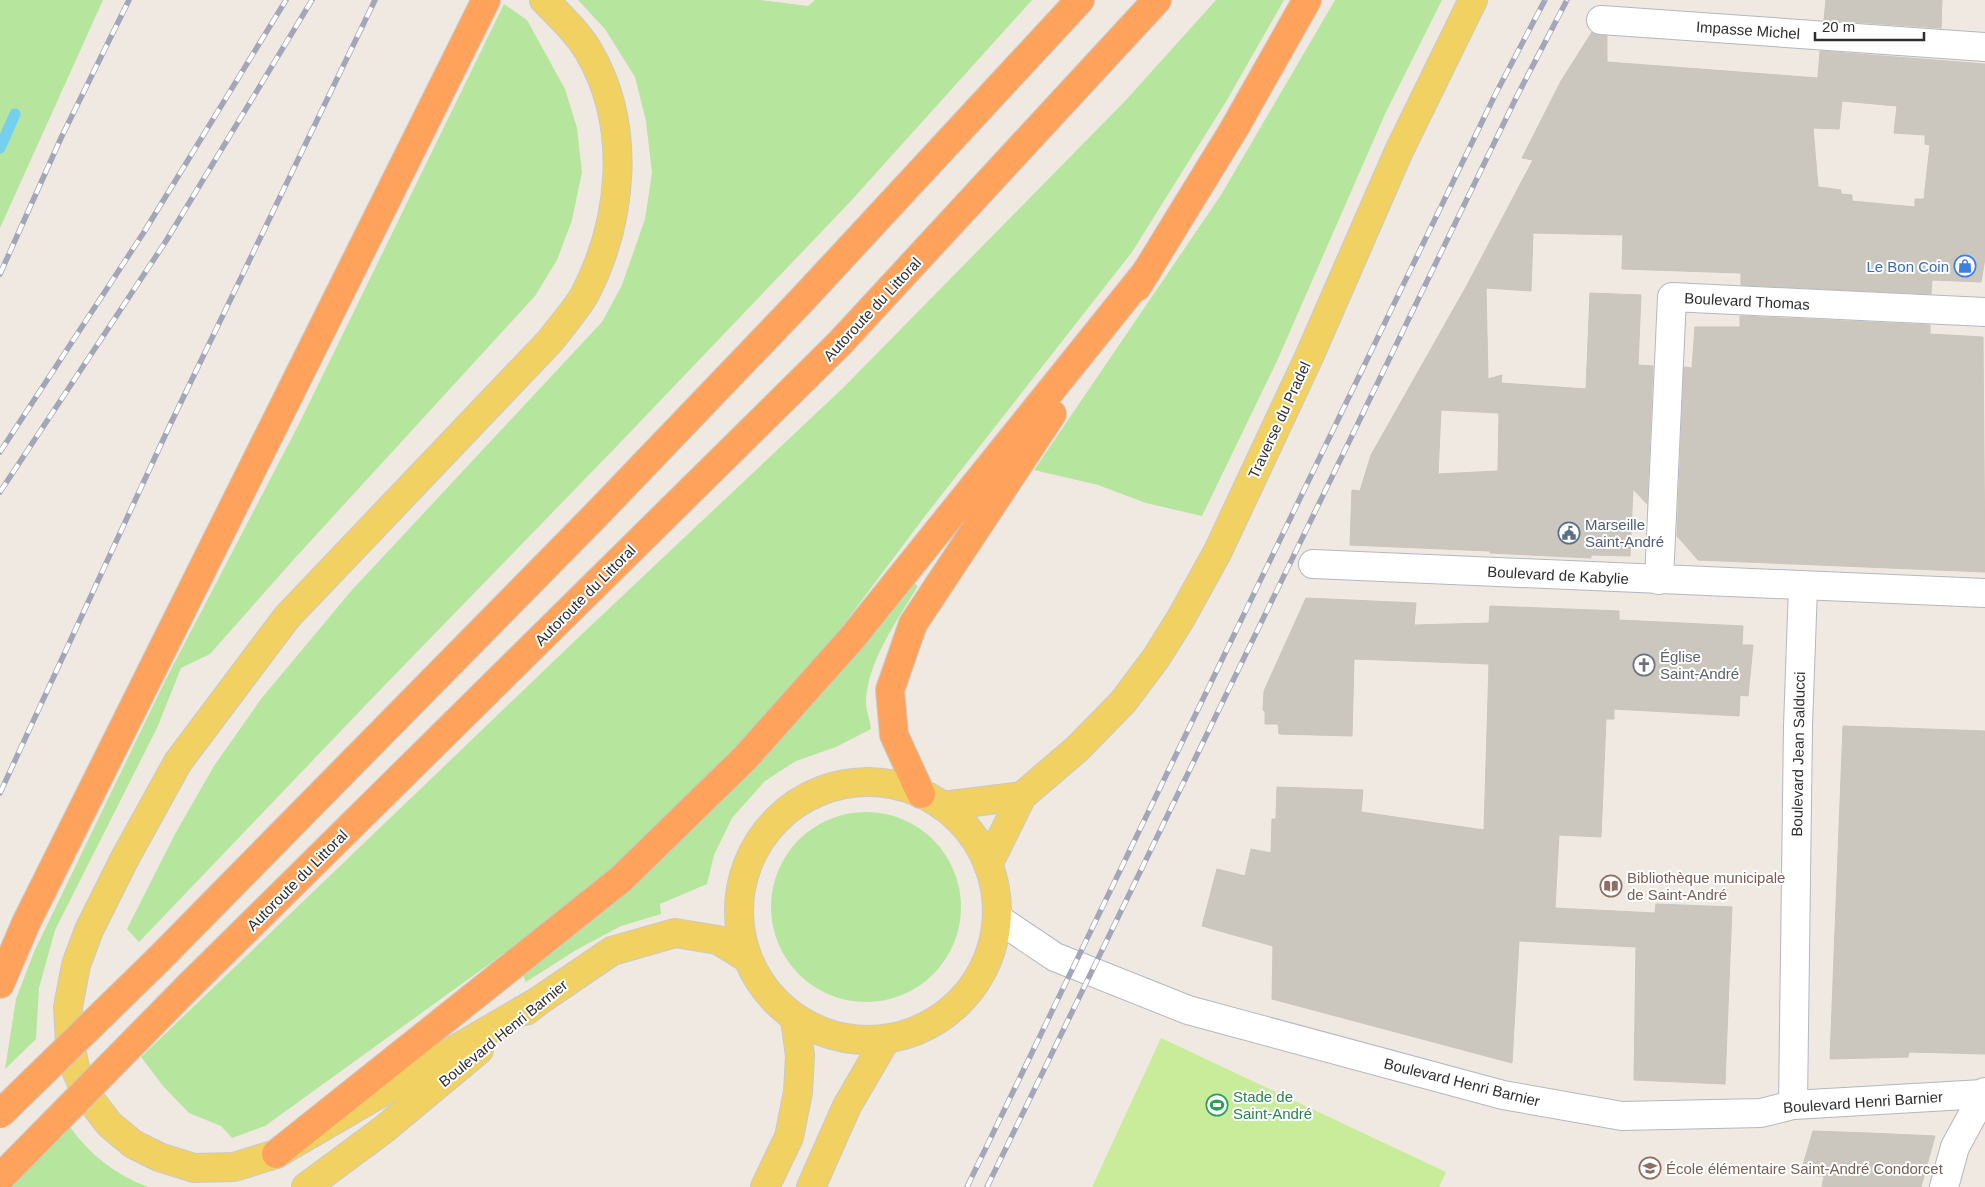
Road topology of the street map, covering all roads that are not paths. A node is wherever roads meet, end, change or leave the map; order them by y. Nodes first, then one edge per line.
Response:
1 (486, 0) edge
2 (544, 0) edge
3 (1080, 0) edge
4 (1157, 0) edge
5 (1307, 0) edge
6 (1473, 0) edge
7 (1601, 20) dead end
8 (1985, 47) edge
9 (1147, 271) junction
10 (1985, 312) edge
11 (1313, 564) dead end
12 (1659, 580) junction
13 (1803, 586) junction
14 (1985, 593) edge
15 (1022, 796) junction
16 (932, 800) junction
17 (988, 866) junction
18 (997, 918) junction
19 (747, 958) junction
20 (0, 984) edge
21 (540, 1000) junction
22 (796, 1019) junction
23 (886, 1040) junction
24 (1984, 1093) edge
25 (1793, 1105) junction
26 (0, 1114) edge
27 (276, 1154) junction
28 (0, 1178) edge
29 (306, 1187) edge
30 (765, 1187) edge
31 (811, 1187) edge
32 (1944, 1187) edge

1 - 20 highway
2 - 27 main road
3 - 26 highway, bridge
4 - 28 highway, Autoroute du Littoral, bridge
5 - 9 highway
6 - 15 main road, Traverse du Pradel
7 - 8 street, Impasse Michel
9 - 16 highway
9 - 27 highway
10 - 12 street, Boulevard Thomas
11 - 12 street, Boulevard de Kabylie
12 - 13 street, Boulevard de Kabylie
13 - 14 street
13 - 25 street, Boulevard Jean Salducci
15 - 16 main road
15 - 17 main road, Traverse du Pradel
16 - 17 main road
16 - 19 main road
17 - 18 main road
18 - 23 main road
18 - 25 street, Boulevard Henri Barnier
19 - 21 main road, Boulevard Henri Barnier
19 - 22 main road
21 - 27 main road
21 - 29 main road, Boulevard Henri Barnier
22 - 23 main road
22 - 30 main road
23 - 31 main road
24 - 25 street, Boulevard Henri Barnier
24 - 32 street

